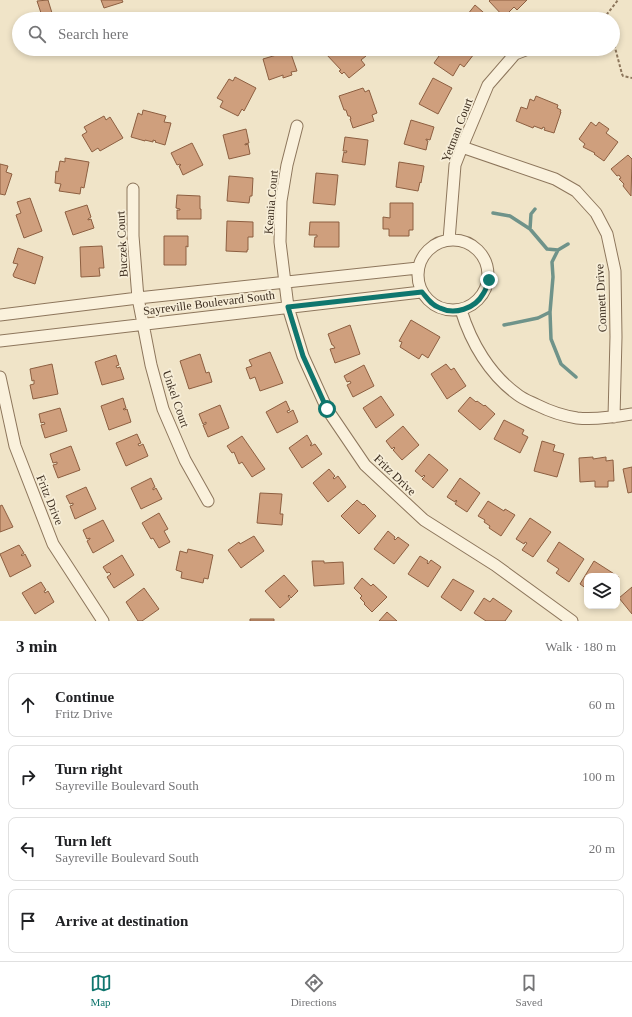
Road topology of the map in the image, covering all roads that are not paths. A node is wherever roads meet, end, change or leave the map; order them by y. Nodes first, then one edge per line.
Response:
1 (513, 56) edge
2 (297, 126) dead end
3 (462, 147) junction
4 (134, 189) dead end
5 (449, 240) junction
6 (418, 268) junction
7 (284, 282) junction
8 (422, 292) junction
9 (138, 298) junction
10 (288, 307) junction
11 (461, 310) junction
12 (0, 315) edge
13 (142, 324) junction
14 (0, 341) edge
15 (0, 377) edge
16 (632, 414) edge
17 (614, 417) junction
18 (208, 500) dead end
19 (103, 621) edge
20 (572, 621) edge

1 - 3 street, Yetman Court
2 - 7 street, Keania Court
3 - 5 street, Yetman Court
3 - 17 street, Connett Drive
4 - 9 street, Buczek Court
5 - 6 street
5 - 11 street
6 - 7 street, Sayreville Boulevard South
6 - 8 street
7 - 9 street, Sayreville Boulevard South
7 - 10 street, Fritz Drive
8 - 10 street, Sayreville Boulevard South
8 - 11 street
9 - 12 street, Sayreville Boulevard South
9 - 13 street, Unkel Court
10 - 13 street, Sayreville Boulevard South
10 - 20 street, Fritz Drive
11 - 17 street
13 - 14 street, Sayreville Boulevard South
13 - 18 street, Unkel Court
15 - 19 street, Fritz Drive
16 - 17 street

